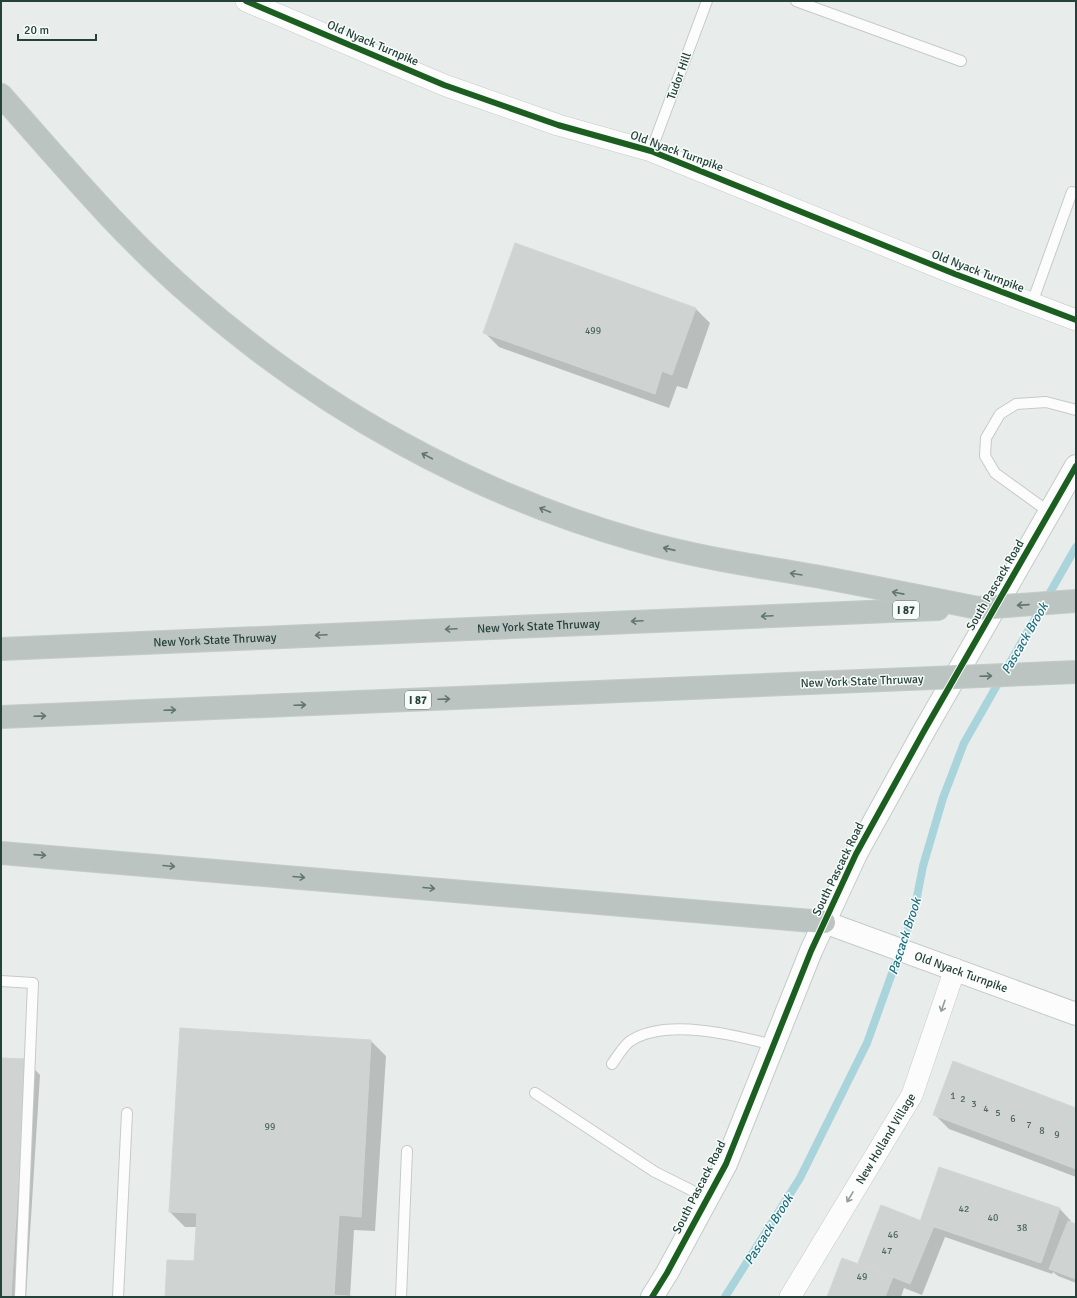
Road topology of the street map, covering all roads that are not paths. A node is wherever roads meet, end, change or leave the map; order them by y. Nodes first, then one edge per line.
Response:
1 (246, 1) edge
2 (707, 1) edge
3 (796, 1) edge
4 (961, 61) dead end
5 (1, 95) edge
6 (651, 151) junction
7 (1076, 193) edge
8 (1032, 303) junction
9 (1076, 320) edge
10 (1076, 410) edge
11 (1076, 466) edge
12 (1049, 512) junction
13 (1076, 601) edge
14 (978, 608) junction
15 (1, 649) edge
16 (1076, 672) edge
17 (1, 717) edge
18 (1, 853) edge
19 (824, 922) junction
20 (955, 969) junction
21 (1, 981) edge
22 (1076, 1014) edge
23 (773, 1045) junction
24 (612, 1064) dead end
25 (535, 1093) dead end
26 (127, 1113) dead end
27 (407, 1151) dead end
28 (707, 1198) junction
29 (20, 1297) edge
30 (118, 1297) edge
31 (401, 1297) edge
32 (652, 1297) edge
33 (790, 1297) edge

1 - 6 street, Old Nyack Turnpike
2 - 6 lane, Tudor Hill
3 - 4 lane
14 -> 5 highway
6 - 8 street, Old Nyack Turnpike
7 - 8 lane
8 - 9 street, Old Nyack Turnpike
10 - 12 lane
11 - 12 street, South Pascack Road
12 - 19 street, South Pascack Road
13 -> 14 highway, New York State Thruway / I 87, bridge
14 -> 15 highway, New York State Thruway / I 87
17 -> 16 highway, New York State Thruway / I 87, bridge
18 -> 19 highway
19 - 20 street, Old Nyack Turnpike
19 - 23 street, South Pascack Road
20 - 22 street, Old Nyack Turnpike
20 -> 33 street, New Holland Village
21 - 29 lane
23 - 24 lane
23 - 28 street, South Pascack Road
25 - 28 lane
26 - 30 lane
27 - 31 lane
28 - 32 street, South Pascack Road

